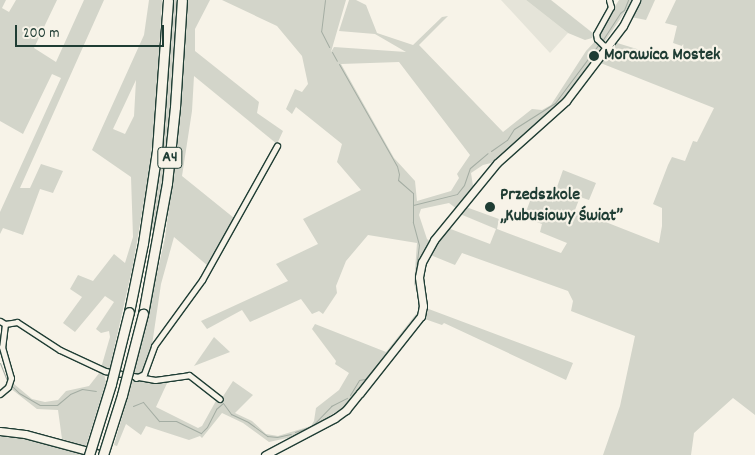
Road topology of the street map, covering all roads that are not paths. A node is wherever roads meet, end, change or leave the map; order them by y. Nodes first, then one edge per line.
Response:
1 (168, 0) edge
2 (182, 0) edge
3 (609, 0) edge
4 (636, 0) edge
5 (602, 44) junction
6 (277, 146) dead end
7 (3, 322) edge
8 (136, 378) junction
9 (0, 394) edge
10 (220, 399) dead end
11 (0, 431) edge
12 (89, 455) edge
13 (103, 455) edge
14 (265, 455) edge

1 - 12 highway, A4, bridge
2 - 13 highway, A4, bridge
3 - 5 street
4 - 5 street
5 - 14 street
6 - 8 street
7 - 8 street
7 - 9 street
8 - 10 street
11 - 13 street

